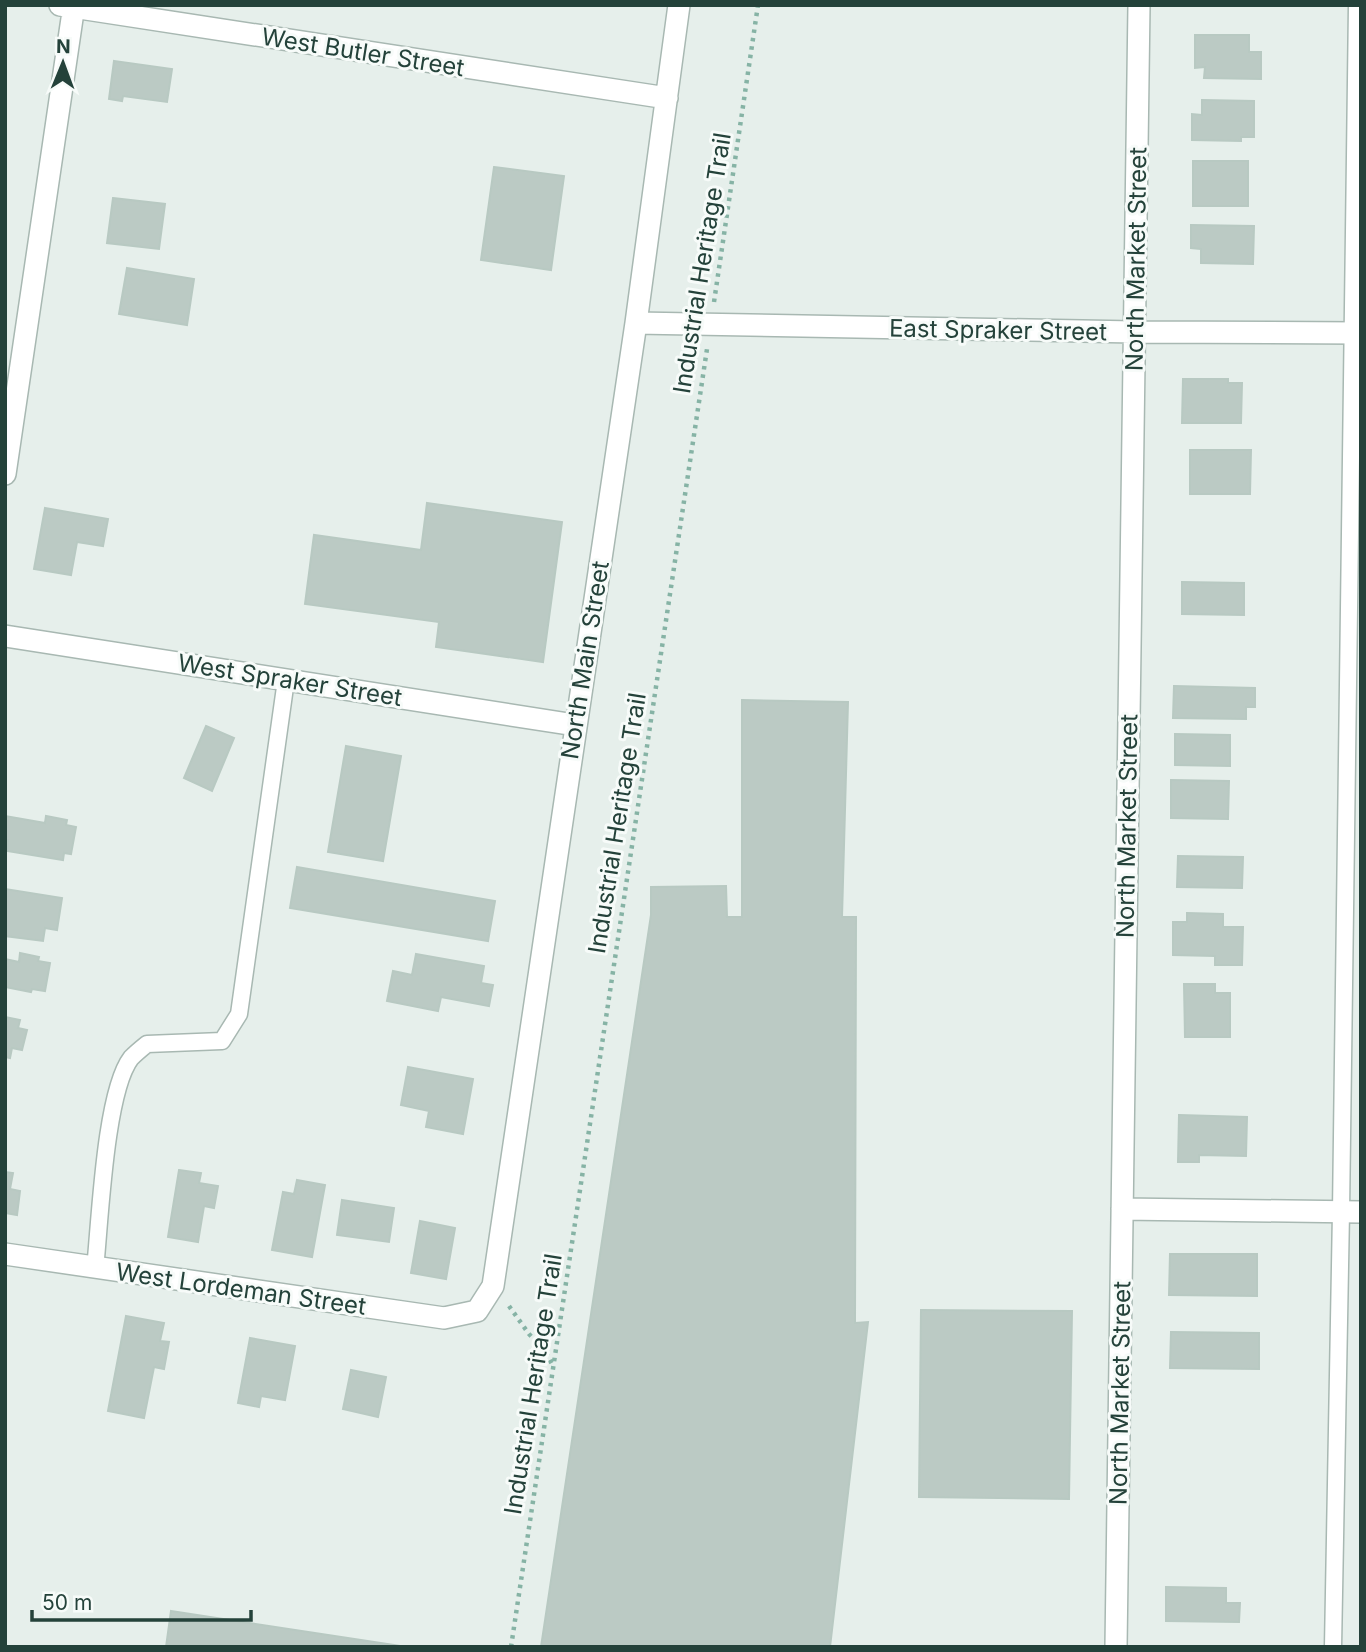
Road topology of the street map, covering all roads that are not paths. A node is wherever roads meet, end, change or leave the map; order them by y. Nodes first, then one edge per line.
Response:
1 (679, 5) edge
2 (1139, 5) edge
3 (1357, 5) edge
4 (69, 6) edge
5 (667, 98) junction
6 (636, 323) junction
7 (1135, 332) junction
8 (1357, 333) edge
9 (5, 474) edge
10 (5, 636) edge
11 (286, 680) junction
12 (575, 724) junction
13 (1122, 1209) junction
14 (1351, 1212) edge
15 (5, 1254) edge
16 (95, 1269) junction
17 (477, 1311) joint
18 (1116, 1647) edge
19 (1333, 1647) edge

1 - 5 street, North Main Street
2 - 7 street, North Market Street
3 - 8 lane
4 - 5 street, West Butler Street
4 - 9 street
5 - 6 street, North Main Street
6 - 7 street, East Spraker Street
6 - 12 street, North Main Street
7 - 8 street, East Spraker Street
7 - 13 street, North Market Street
8 - 14 lane
10 - 11 street, West Spraker Street
11 - 12 street, West Spraker Street
11 - 16 lane
12 - 17 street, North Main Street
13 - 14 street
13 - 18 street, North Market Street
14 - 19 lane
15 - 16 street, West Lordeman Street
16 - 17 street, West Lordeman Street

